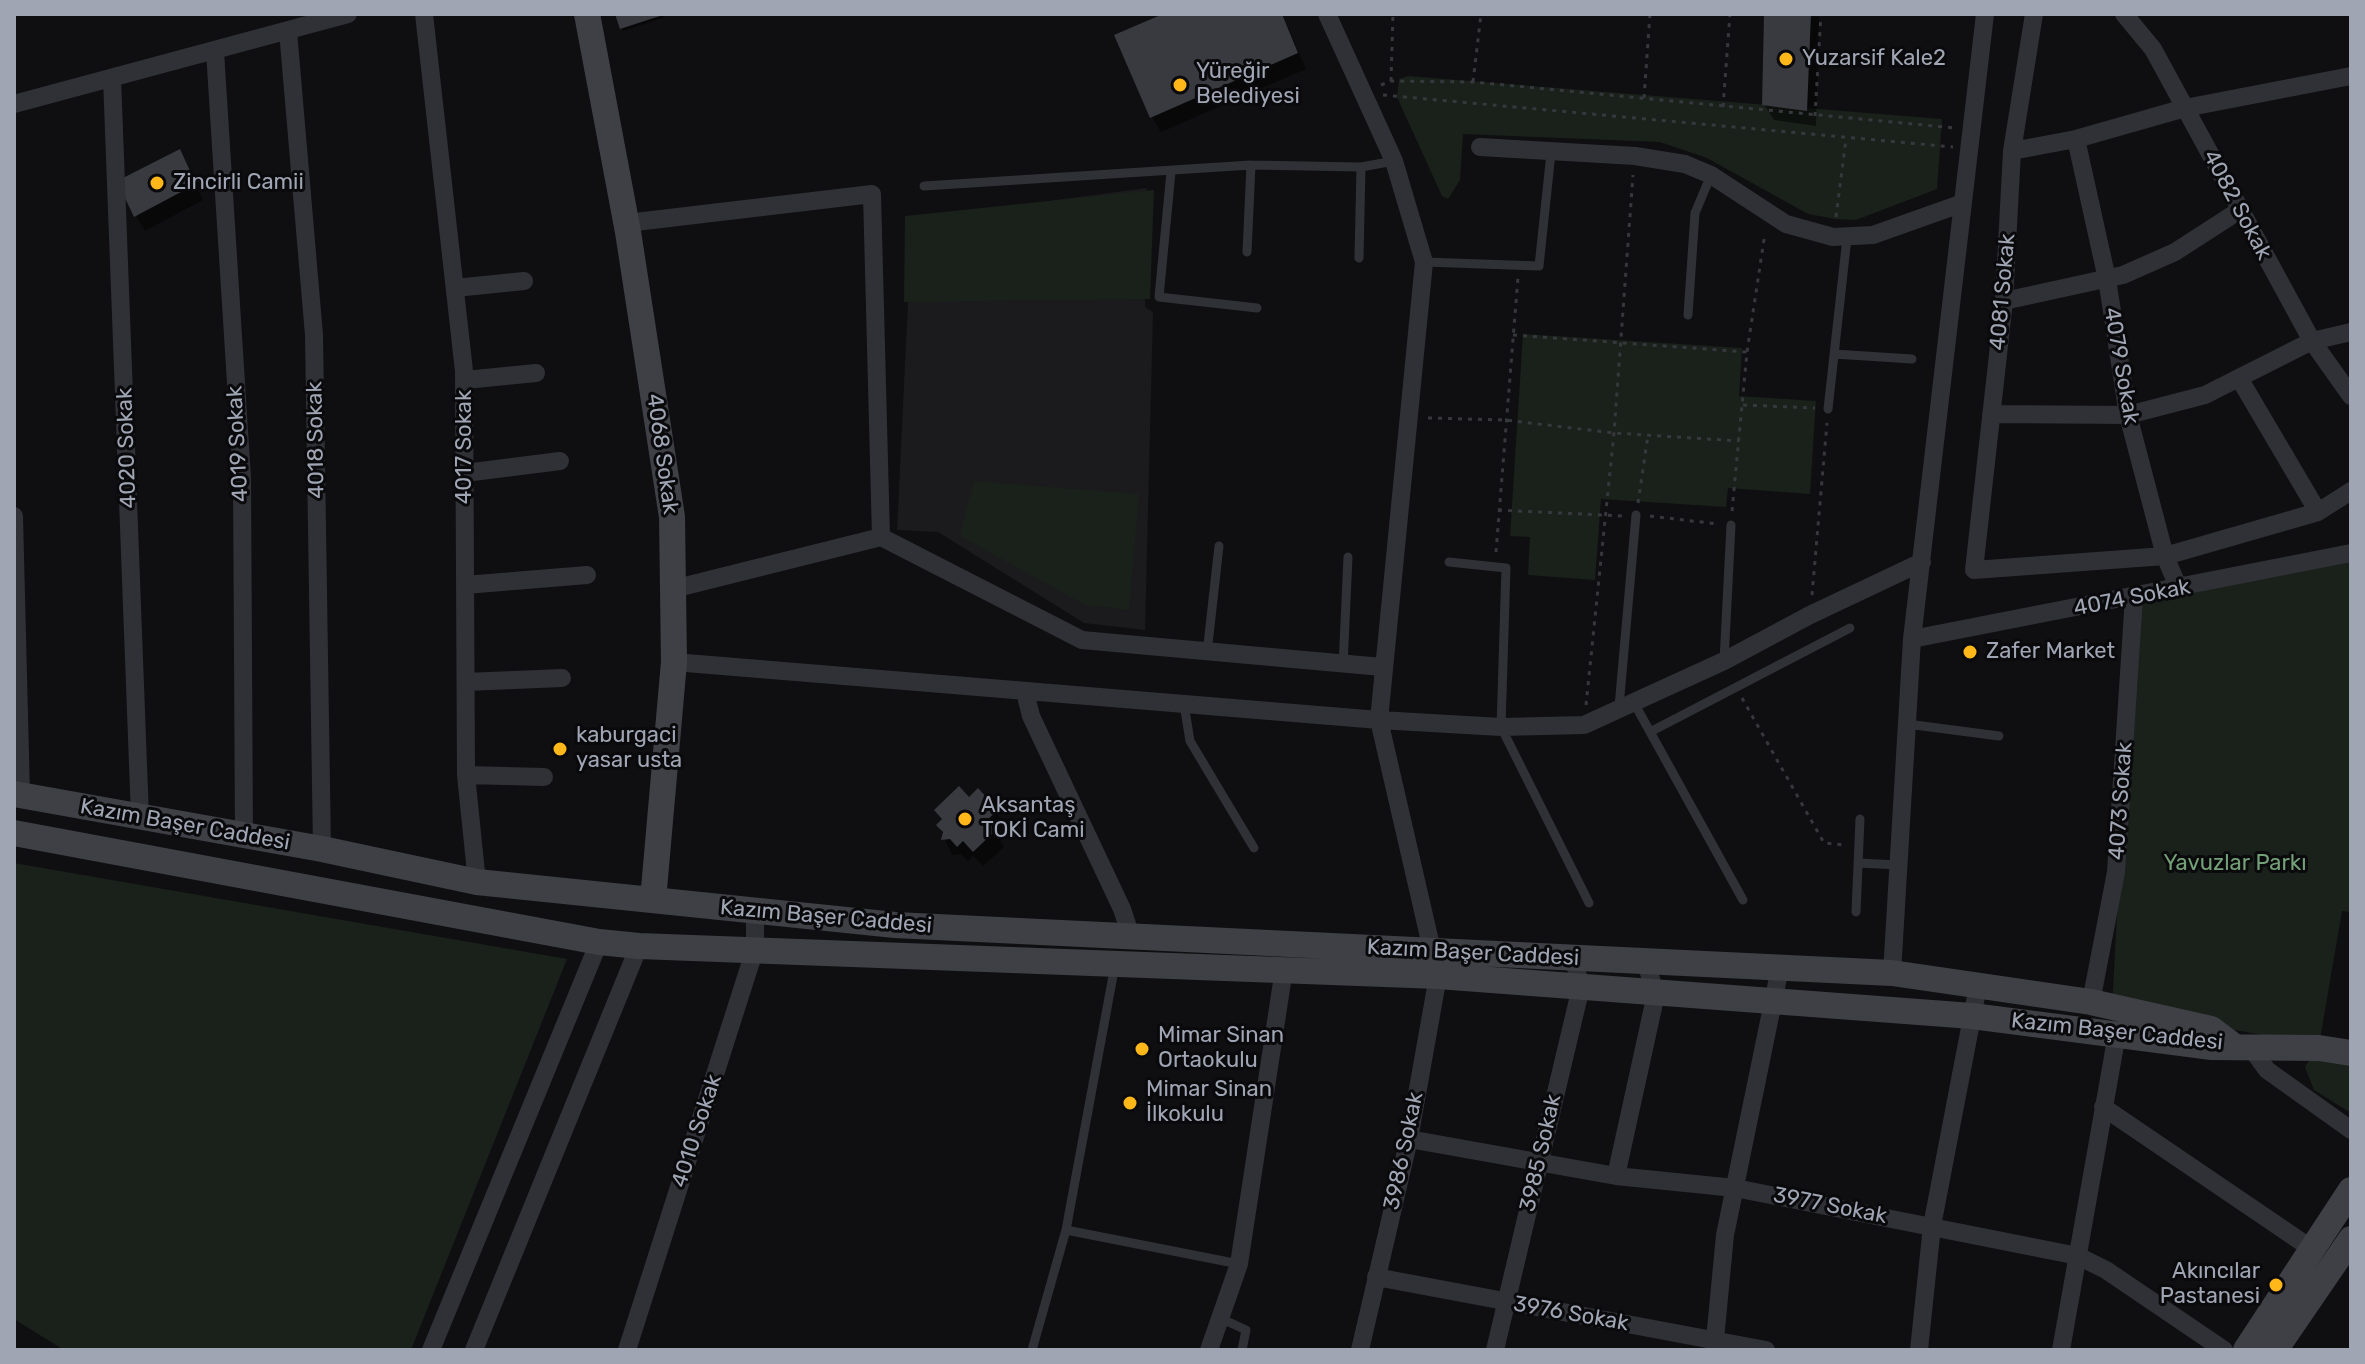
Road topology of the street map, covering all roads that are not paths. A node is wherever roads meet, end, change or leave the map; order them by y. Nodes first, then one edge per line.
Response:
1 (348, 14) edge
2 (424, 14) edge
3 (587, 14) edge
4 (1327, 14) edge
5 (1985, 14) edge
6 (2034, 14) edge
7 (2124, 14) edge
8 (288, 31) junction
9 (215, 51) junction
10 (2351, 76) edge
11 (112, 78) junction
12 (14, 104) edge
13 (2185, 108) junction
14 (2076, 139) junction
15 (1480, 147) dead end
16 (2012, 151) junction
17 (1551, 153) junction
18 (1394, 161) junction
19 (1251, 165) junction
20 (1361, 167) junction
21 (1171, 172) junction
22 (1711, 175) junction
23 (924, 186) dead end
24 (1963, 203) junction
25 (2240, 210) junction
26 (627, 223) junction
27 (1840, 237) junction
28 (1247, 252) dead end
29 (1359, 258) dead end
30 (1424, 262) junction
31 (2107, 279) junction
32 (524, 281) dead end
33 (455, 288) junction
34 (2004, 301) junction
35 (1257, 308) dead end
36 (1688, 315) dead end
37 (2351, 332) edge
38 (2312, 341) junction
39 (1834, 354) junction
40 (1912, 359) dead end
41 (536, 373) dead end
42 (2239, 378) junction
43 (465, 380) junction
44 (2351, 396) edge
45 (1828, 409) road end
46 (1991, 414) junction
47 (2128, 415) junction
48 (560, 461) dead end
49 (465, 473) junction
50 (2351, 491) edge
51 (2318, 512) junction
52 (1636, 515) road end
53 (14, 516) edge
54 (1731, 525) road end
55 (881, 537) junction
56 (1219, 546) dead end
57 (2351, 553) edge
58 (2165, 556) junction
59 (1348, 557) dead end
60 (1449, 562) dead end
61 (1922, 562) junction
62 (587, 575) dead end
63 (465, 585) junction
64 (673, 589) junction
65 (2179, 589) junction
66 (2134, 597) junction
67 (1850, 628) dead end
68 (1912, 639) junction
69 (1207, 653) junction
70 (1724, 661) junction
71 (674, 662) junction
72 (1343, 666) junction
73 (1382, 667) junction
74 (562, 678) dead end
75 (466, 682) junction
76 (1025, 692) junction
77 (1184, 704) junction
78 (1626, 704) junction
79 (1379, 720) junction
80 (1907, 724) junction
81 (1501, 727) junction
82 (1650, 732) junction
83 (1999, 736) dead end
84 (466, 775) junction
85 (544, 777) dead end
86 (17, 794) edge
87 (140, 817) junction
88 (1860, 819) dead end
89 (14, 833) edge
90 (244, 837) junction
91 (1254, 848) dead end
92 (322, 849) junction
93 (1858, 863) junction
94 (1899, 865) junction
95 (477, 882) junction
96 (653, 900) junction
97 (1743, 900) dead end
98 (1589, 903) dead end
99 (755, 910) junction
100 (1856, 912) dead end
101 (1131, 936) junction
102 (599, 942) junction
103 (639, 946) junction
104 (755, 949) junction
105 (1573, 957) junction
106 (1645, 961) junction
107 (1116, 962) junction
108 (1436, 963) junction
109 (1780, 968) junction
110 (1284, 969) junction
111 (1892, 973) junction
112 (1978, 986) junction
113 (1581, 987) junction
114 (1656, 994) junction
115 (1773, 1000) junction
116 (2091, 1002) junction
117 (1972, 1016) junction
118 (2117, 1034) junction
119 (2242, 1047) junction
120 (2351, 1053) edge
121 (2103, 1107) junction
122 (2351, 1130) edge
123 (1409, 1139) junction
124 (1538, 1162) junction
125 (1616, 1176) junction
126 (1735, 1188) junction
127 (2351, 1190) edge
128 (1932, 1226) junction
129 (1066, 1230) junction
130 (2349, 1245) edge
131 (2312, 1249) junction
132 (2078, 1256) junction
133 (1239, 1264) junction
134 (1376, 1277) junction
135 (1507, 1302) junction
136 (1220, 1318) junction
137 (1715, 1345) edge
138 (431, 1350) edge
139 (474, 1350) edge
140 (627, 1350) edge
141 (1032, 1350) edge
142 (1209, 1350) edge
143 (1242, 1350) edge
144 (1360, 1350) edge
145 (1495, 1350) edge
146 (1766, 1350) edge
147 (1919, 1350) edge
148 (2061, 1350) edge
149 (2224, 1350) edge
150 (2246, 1350) edge
151 (2275, 1350) edge

1 - 8 street
2 - 33 street, 4017 Sokak
3 - 26 main road, 4068 Sokak
4 - 18 street
5 - 24 street
6 - 16 street, 4081 Sokak
7 - 13 street, 4082 Sokak
8 - 9 street
8 - 92 street, 4018 Sokak
9 - 11 street
9 - 90 street, 4019 Sokak
10 - 13 street
11 - 12 street
11 - 87 street, 4020 Sokak
13 - 14 street
13 - 25 street, 4082 Sokak
14 - 16 street
14 - 31 street, 4079 Sokak
15 - 17 street
16 - 34 street, 4081 Sokak
17 - 22 street
17 - 30 lane
18 - 20 lane
18 - 30 street
19 - 20 lane
19 - 21 lane
19 - 28 lane
20 - 29 lane
21 - 23 lane
21 - 35 lane
22 - 27 street
22 - 36 lane
24 - 27 street
24 - 61 street
25 - 31 street
25 - 38 street, 4082 Sokak
26 - 55 street
26 - 64 main road, 4068 Sokak
27 - 39 lane
30 - 73 street
31 - 34 street
31 - 47 street, 4079 Sokak
32 - 33 street
33 - 43 street, 4017 Sokak
34 - 46 street, 4081 Sokak
37 - 38 street
38 - 42 street
38 - 44 street, 4082 Sokak
39 - 40 lane
39 - 45 lane
41 - 43 street
42 - 47 street
42 - 51 street
43 - 49 street, 4017 Sokak
46 - 47 street
46 - 58 street, 4081 Sokak
47 - 58 street, 4079 Sokak
48 - 49 street
49 - 63 street, 4017 Sokak
50 - 51 street
51 - 58 street
52 - 78 lane
53 - 86 street
54 - 70 lane
55 - 64 street
55 - 69 street
56 - 69 lane
57 - 65 street, 4074 Sokak
58 - 65 street, 4079 Sokak
59 - 72 lane
60 - 81 lane
61 - 68 street
61 - 70 street
62 - 63 street
63 - 75 street, 4017 Sokak
64 - 71 main road, 4068 Sokak
65 - 66 street, 4074 Sokak
66 - 68 street, 4074 Sokak
66 - 116 street, 4073 Sokak
67 - 82 lane
68 - 80 street
69 - 72 street
70 - 78 street
71 - 76 street
71 - 96 main road, 4068 Sokak
72 - 73 street
73 - 79 street
74 - 75 street
75 - 84 street, 4017 Sokak
76 - 77 street
76 - 101 street
77 - 79 street
77 - 91 lane
78 - 81 street
78 - 82 lane
79 - 81 street
79 - 108 street
80 - 83 lane
80 - 94 street
81 - 98 lane
82 - 97 lane
84 - 85 street
84 - 95 street, 4017 Sokak
86 - 87 main road, Kazım Başer Caddesi
87 - 90 main road, Kazım Başer Caddesi
88 - 93 lane
89 - 102 main road, Kazım Başer Caddesi
90 - 92 main road, Kazım Başer Caddesi
92 - 95 main road, Kazım Başer Caddesi
93 - 94 lane
93 - 100 lane
94 - 111 street
95 - 96 main road, Kazım Başer Caddesi
96 - 99 main road, Kazım Başer Caddesi
99 - 101 main road, Kazım Başer Caddesi
99 - 104 street, 4010 Sokak
101 - 108 main road, Kazım Başer Caddesi
102 - 103 main road, Kazım Başer Caddesi
102 - 138 street
103 - 104 main road, Kazım Başer Caddesi
103 - 139 street
104 - 107 main road, Kazım Başer Caddesi
104 - 140 street, 4010 Sokak
105 - 106 main road, Kazım Başer Caddesi
105 - 108 main road, Kazım Başer Caddesi
105 - 113 street, 3985 Sokak
106 - 109 main road, Kazım Başer Caddesi
106 - 114 street
107 - 110 main road, Kazım Başer Caddesi
107 - 129 lane
108 - 110 main road, Kazım Başer Caddesi
108 - 113 main road, Kazım Başer Caddesi
108 - 123 street, 3986 Sokak
109 - 111 main road, Kazım Başer Caddesi
109 - 115 street
110 - 133 street
111 - 112 main road, Kazım Başer Caddesi
112 - 116 main road, Kazım Başer Caddesi
112 - 117 street
113 - 114 main road, Kazım Başer Caddesi
113 - 124 street, 3985 Sokak
114 - 115 main road, Kazım Başer Caddesi
114 - 125 street
115 - 117 main road, Kazım Başer Caddesi
115 - 126 street
116 - 119 main road, Kazım Başer Caddesi
117 - 118 main road, Kazım Başer Caddesi
117 - 128 street
118 - 119 main road, Kazım Başer Caddesi
118 - 121 street
119 - 120 main road, Kazım Başer Caddesi
119 - 122 street
121 - 131 street
121 - 132 street
123 - 124 street, 3977 Sokak
123 - 134 street, 3986 Sokak
124 - 125 street, 3977 Sokak
124 - 135 street, 3985 Sokak
125 - 126 street, 3977 Sokak
126 - 128 street, 3977 Sokak
126 - 137 street
127 - 131 main road
128 - 132 street, 3977 Sokak
128 - 147 street
129 - 133 lane
129 - 141 lane
130 - 151 main road
131 - 150 main road
132 - 148 street
132 - 149 street, 3977 Sokak
133 - 136 street
134 - 135 street, 3976 Sokak
134 - 144 street, 3986 Sokak
135 - 137 street, 3976 Sokak
135 - 145 street, 3985 Sokak
136 - 142 street
136 - 143 lane
137 - 146 street, 3976 Sokak

